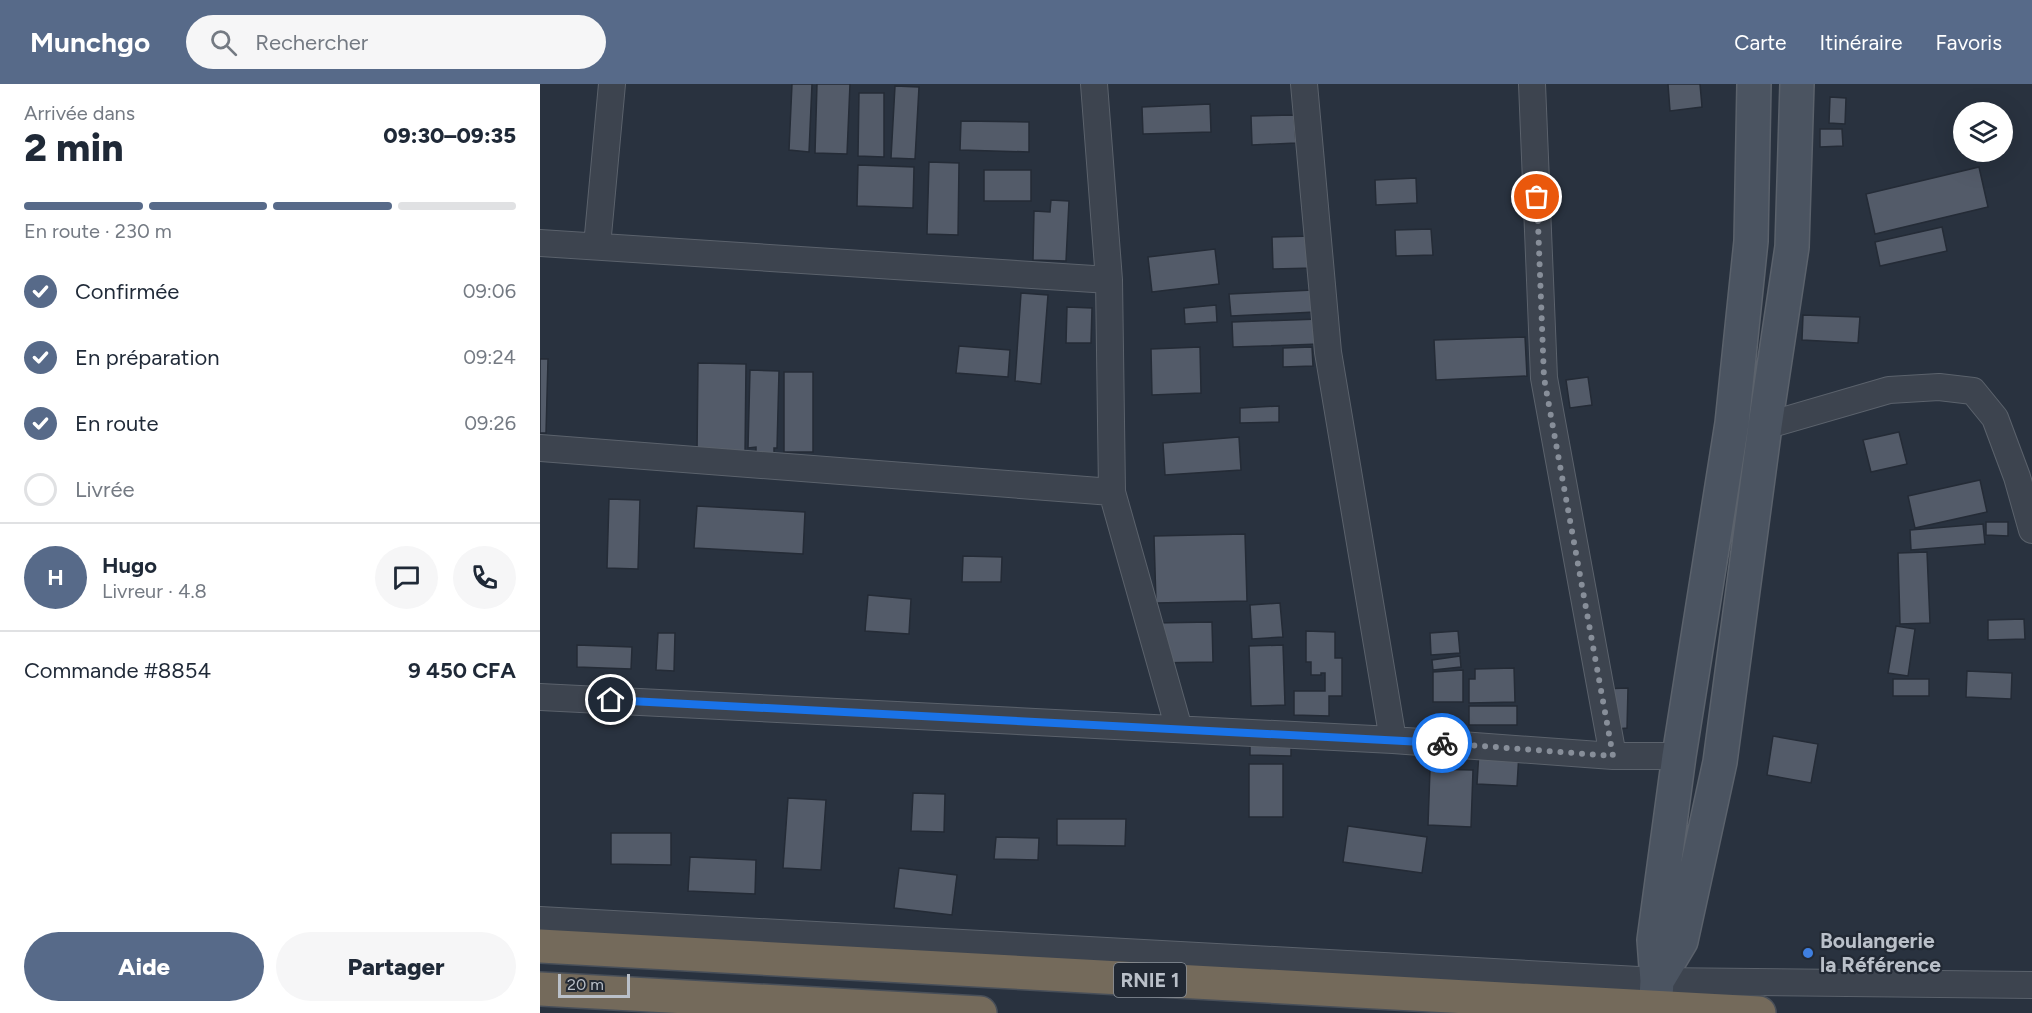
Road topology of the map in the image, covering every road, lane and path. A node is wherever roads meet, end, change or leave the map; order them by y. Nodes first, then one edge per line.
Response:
1 (612, 84) edge
2 (1094, 84) edge
3 (1305, 84) edge
4 (1532, 84) edge
5 (1754, 84) edge
6 (1797, 84) edge
7 (540, 243) edge
8 (597, 246) junction
9 (1109, 280) junction
10 (1765, 426) junction
11 (540, 448) edge
12 (1112, 492) junction
13 (2032, 530) edge
14 (540, 697) edge
15 (1179, 729) junction
16 (1393, 740) junction
17 (1613, 756) junction
18 (1679, 756) junction
19 (540, 920) edge
20 (540, 946) edge
21 (2032, 985) edge
22 (540, 989) edge
23 (1656, 1000) edge
24 (980, 1013) edge
25 (1759, 1013) edge

1 - 8 street
2 - 9 street
3 - 16 street
4 - 17 street
5 - 18 street
6 - 10 street
7 - 8 street
8 - 9 street
9 - 12 street
10 - 13 street
10 - 23 street
11 - 12 street
12 - 15 street
14 - 15 street
15 - 16 street
16 - 17 street
17 - 18 street
18 - 23 street
19 - 23 street
20 - 23 highway, RNIE 1
21 - 23 street
22 - 24 highway
23 - 25 highway, RNIE 1

